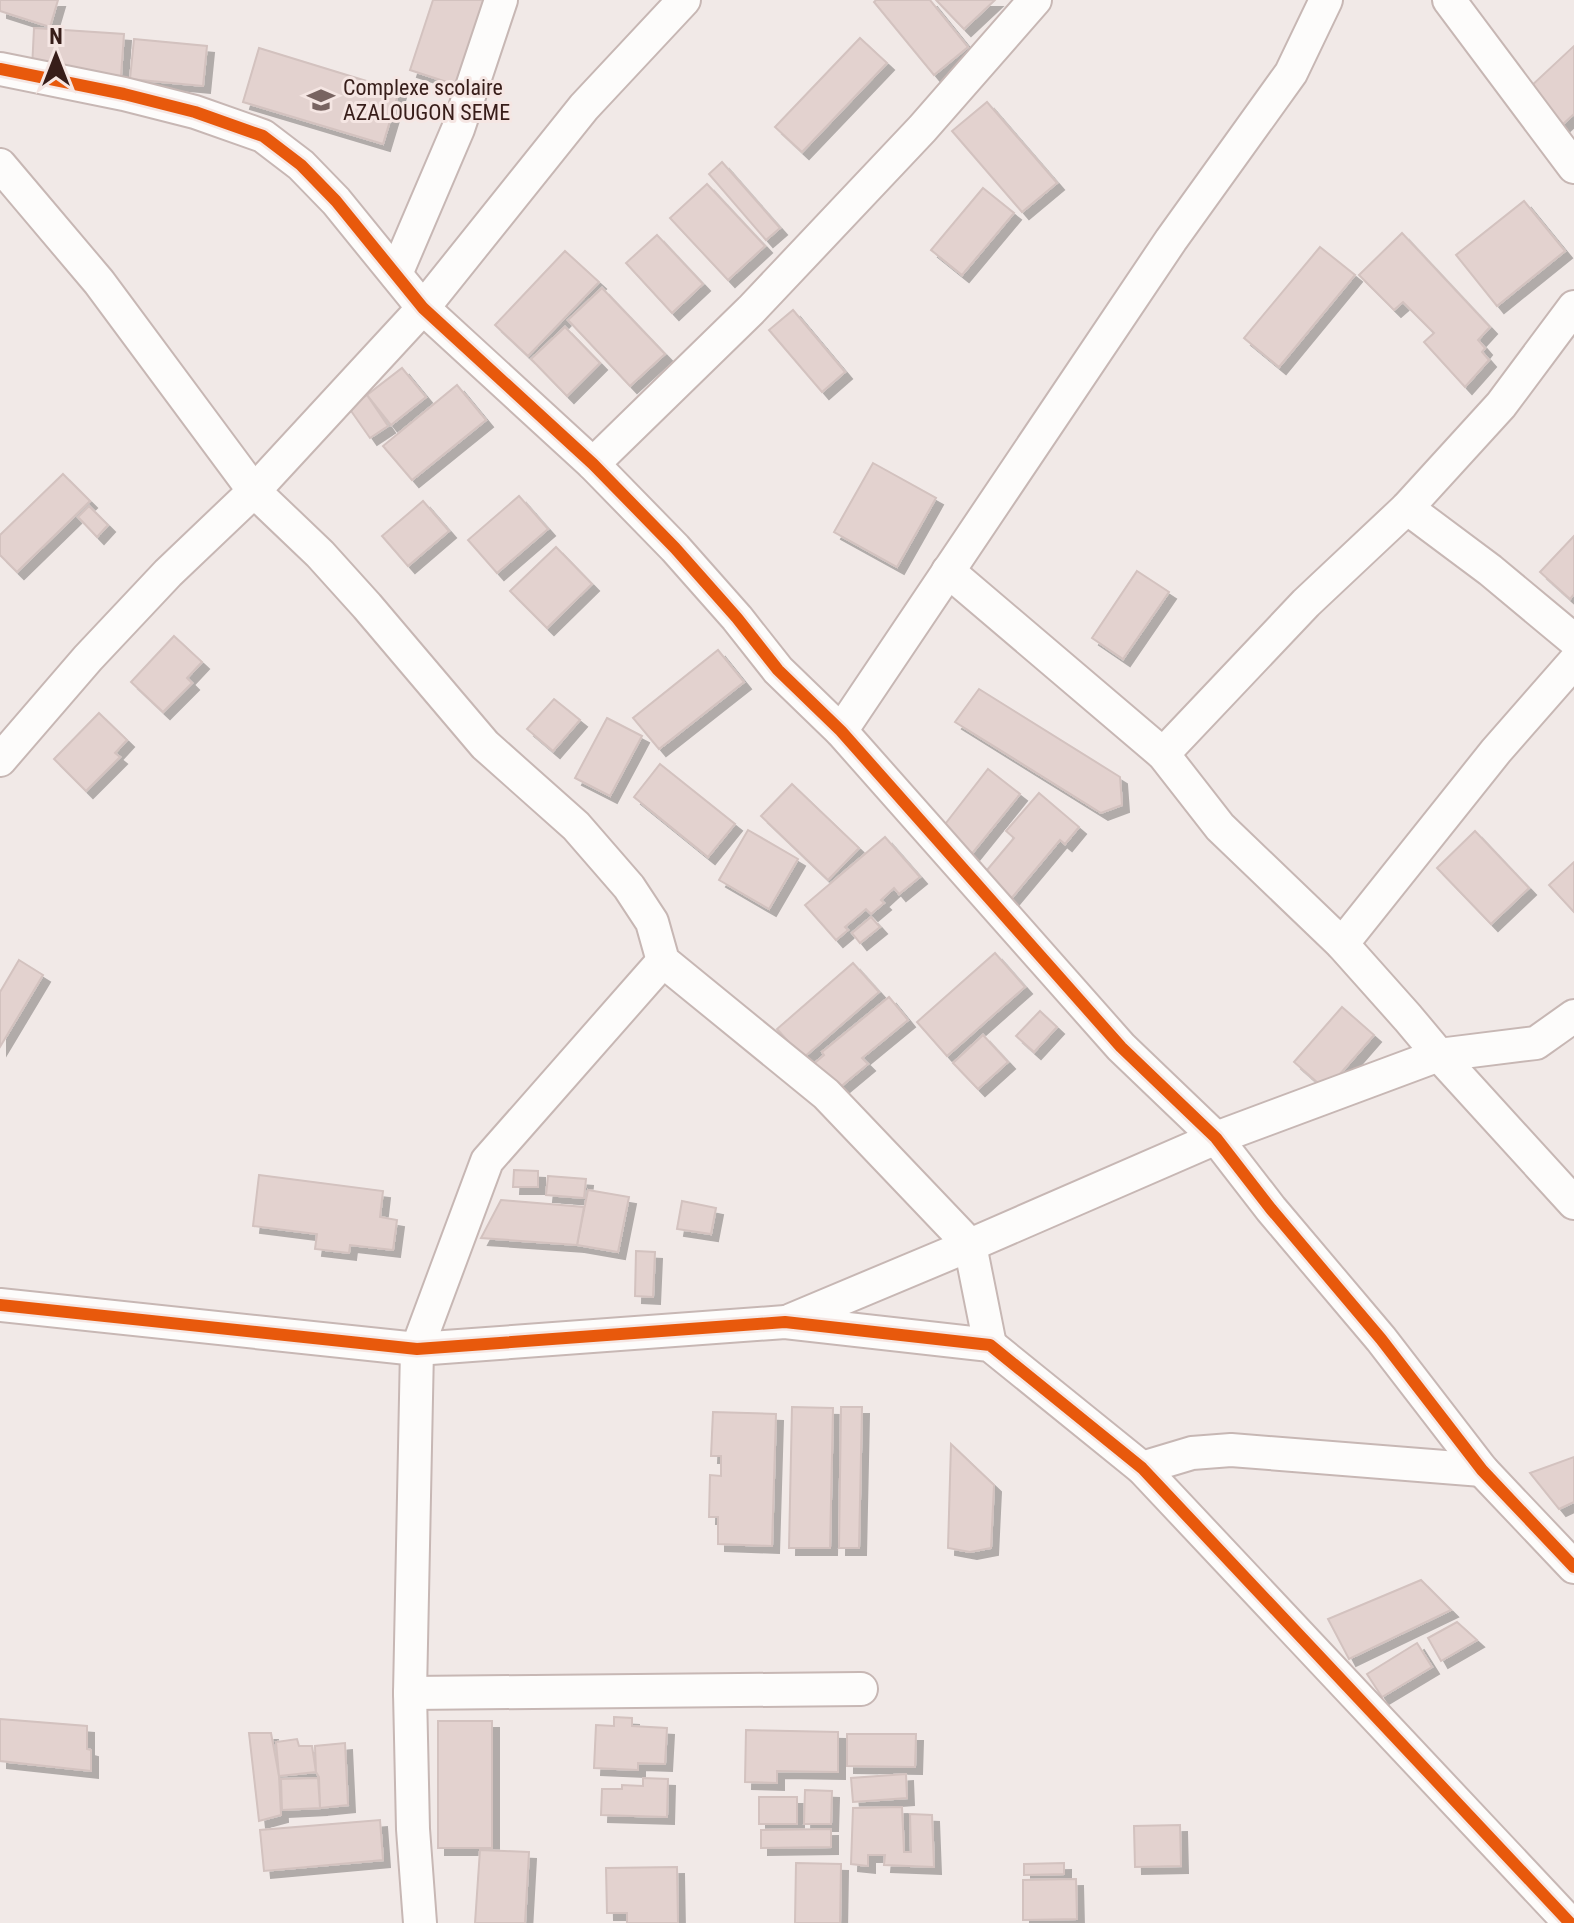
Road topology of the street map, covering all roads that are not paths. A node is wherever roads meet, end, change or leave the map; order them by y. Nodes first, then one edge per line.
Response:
1 (501, 0) edge
2 (684, 0) edge
3 (1035, 0) edge
4 (1326, 0) edge
5 (1449, 0) edge
6 (0, 69) edge
7 (0, 165) edge
8 (1574, 167) edge
9 (396, 274) junction
10 (1574, 307) edge
11 (423, 308) junction
12 (593, 464) junction
13 (254, 491) junction
14 (1407, 508) junction
15 (948, 571) junction
16 (1574, 640) edge
17 (1574, 662) edge
18 (841, 731) junction
19 (1163, 754) junction
20 (0, 760) edge
21 (1342, 944) junction
22 (663, 961) junction
23 (1574, 1016) edge
24 (1439, 1055) junction
25 (1216, 1138) junction
26 (1574, 1203) edge
27 (970, 1245) junction
28 (0, 1305) edge
29 (785, 1322) junction
30 (990, 1345) junction
31 (417, 1349) junction
32 (1142, 1468) junction
33 (1482, 1470) junction
34 (1574, 1567) edge
35 (861, 1689) dead end
36 (410, 1693) junction
37 (420, 1923) edge
38 (1570, 1923) edge

1 - 9 street
2 - 11 street
3 - 12 street
4 - 15 street
5 - 8 street
6 - 9 street
7 - 13 street
9 - 11 street
10 - 14 street
11 - 12 street
11 - 13 street
12 - 18 street
13 - 20 street
13 - 22 street
14 - 16 street
14 - 19 street
15 - 18 street
15 - 19 street
17 - 21 street
18 - 25 street
19 - 21 street
21 - 24 street
22 - 27 street
22 - 31 street
23 - 24 street
24 - 25 street
24 - 26 street
25 - 27 street
25 - 33 street
27 - 29 street
27 - 30 street
28 - 31 street
29 - 30 street
29 - 31 street
30 - 32 street
31 - 36 street
32 - 33 street
32 - 38 street
33 - 34 street
35 - 36 street
36 - 37 street

